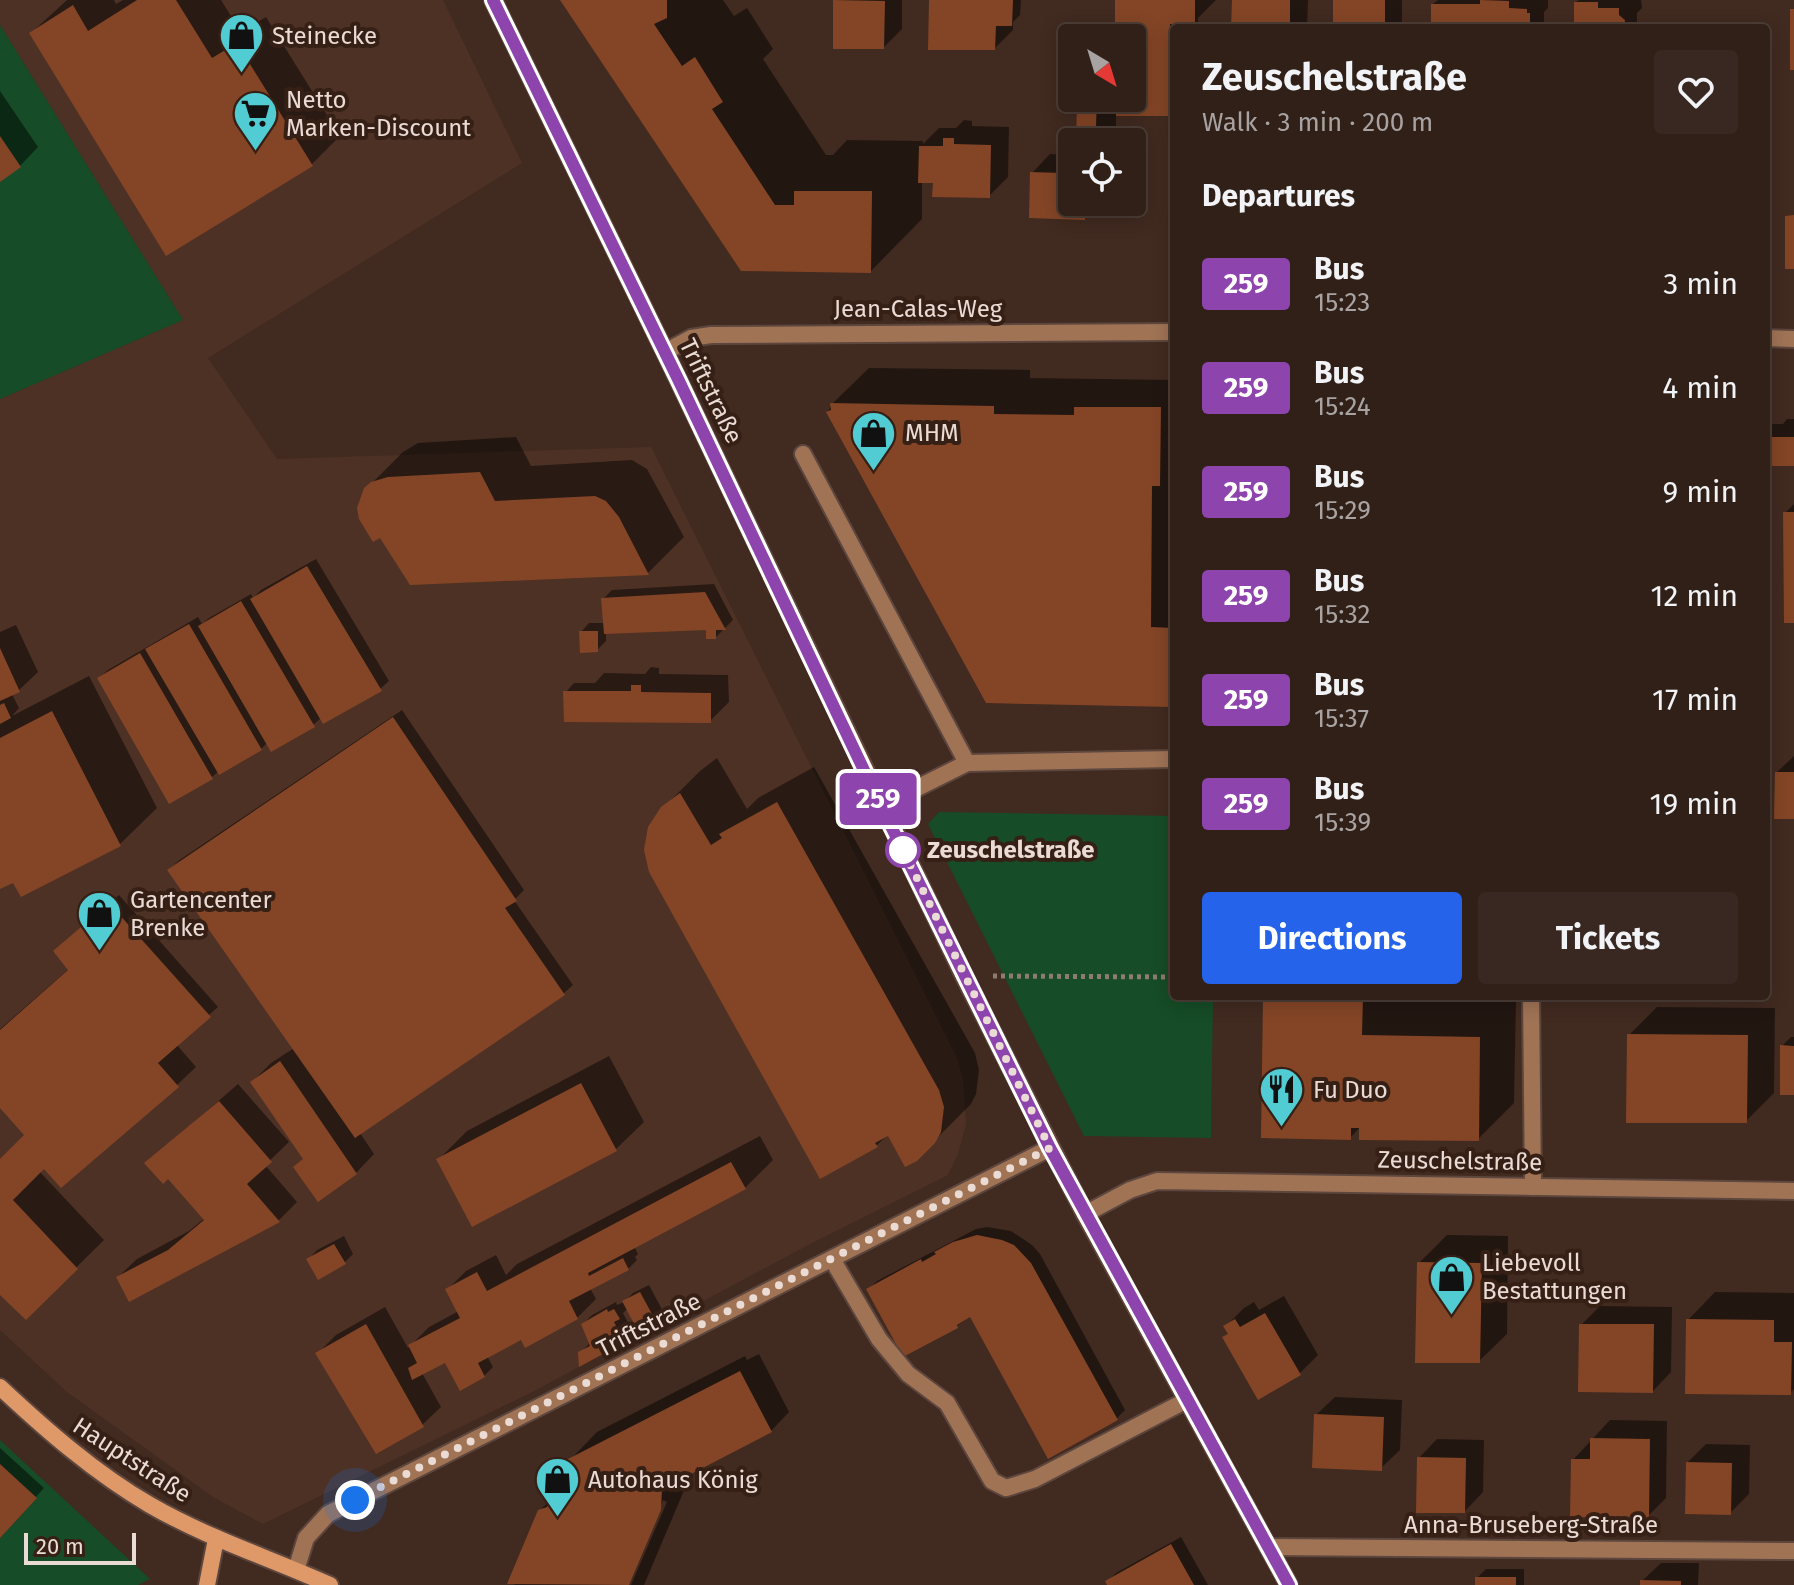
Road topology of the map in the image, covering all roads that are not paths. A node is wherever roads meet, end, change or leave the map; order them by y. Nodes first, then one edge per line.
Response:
1 (493, 0) edge
2 (1170, 332) edge
3 (1770, 338) edge
4 (1794, 339) edge
5 (665, 352) junction
6 (803, 454) dead end
7 (1170, 759) edge
8 (967, 763) junction
9 (881, 806) junction
10 (1531, 1000) edge
11 (1050, 1148) junction
12 (1533, 1187) junction
13 (1794, 1191) edge
14 (1085, 1214) junction
15 (832, 1259) junction
16 (0, 1387) edge
17 (1187, 1400) junction
18 (216, 1539) junction
19 (1268, 1547) junction
20 (1794, 1551) edge
21 (294, 1578) edge
22 (207, 1585) edge
23 (330, 1585) edge
24 (1289, 1585) edge

1 - 5 main road, Triftstraße
2 - 5 street, Jean-Calas-Weg
3 - 4 street
5 - 9 main road, Triftstraße
6 - 8 street
7 - 8 street
8 - 9 street
9 - 11 main road, Triftstraße
10 - 12 street
11 - 14 main road, Triftstraße
11 - 15 street, Triftstraße
12 - 13 street, Zeuschelstraße
12 - 14 street, Zeuschelstraße
14 - 17 main road, Triftstraße
15 - 17 street
15 - 21 street, Triftstraße
16 - 18 main road, Hauptstraße
17 - 19 main road, Triftstraße
18 - 21 main road, Hauptstraße
18 - 22 main road
19 - 20 street, Anna-Bruseberg-Straße
19 - 24 main road, Triftstraße
21 - 23 main road, Hauptstraße

